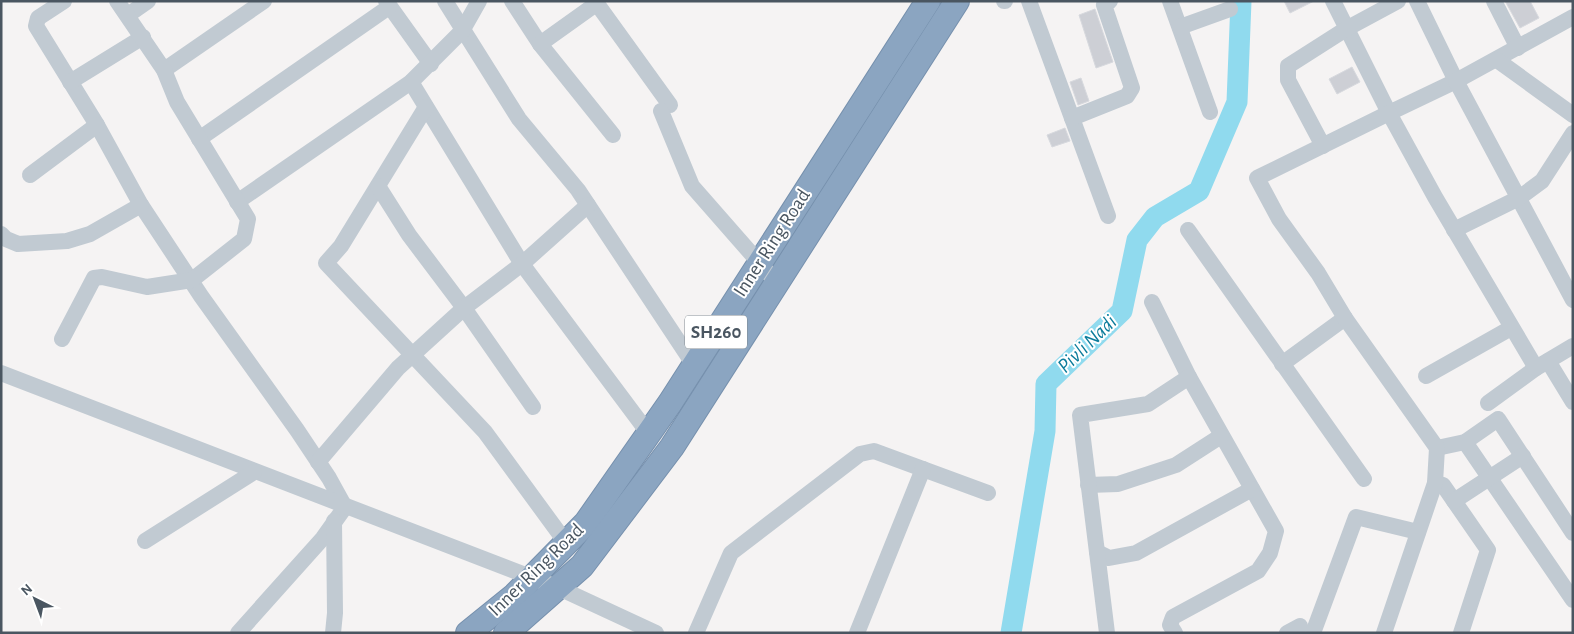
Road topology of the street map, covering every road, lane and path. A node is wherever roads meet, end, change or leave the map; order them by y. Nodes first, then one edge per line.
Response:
1 (64, 1) edge
2 (117, 1) edge
3 (148, 1) edge
4 (264, 1) edge
5 (445, 1) edge
6 (479, 1) edge
7 (512, 1) edge
8 (928, 1) edge
9 (957, 1) edge
10 (1029, 1) edge
11 (1170, 1) edge
12 (1333, 1) edge
13 (1398, 1) edge
14 (1417, 1) edge
15 (1494, 1) edge
16 (1569, 1) edge
17 (1105, 2) edge
18 (595, 3) edge
19 (388, 4) edge
20 (1573, 8) edge
21 (1230, 9) dead end
22 (128, 15) junction
23 (1573, 16) edge
24 (1180, 27) junction
25 (1346, 29) junction
26 (462, 31) junction
27 (143, 37) junction
28 (540, 44) junction
29 (1518, 48) junction
30 (1497, 60) junction
31 (431, 64) junction
32 (164, 70) junction
33 (1456, 81) junction
34 (70, 82) junction
35 (411, 82) junction
36 (426, 107) junction
37 (1210, 112) dead end
38 (1390, 113) junction
39 (1573, 115) edge
40 (1072, 118) junction
41 (97, 125) junction
42 (1573, 133) edge
43 (613, 135) dead end
44 (199, 139) junction
45 (1323, 146) junction
46 (30, 175) dead end
47 (378, 186) junction
48 (1519, 198) junction
49 (237, 202) junction
50 (141, 205) junction
51 (588, 205) junction
52 (1108, 216) dead end
53 (1188, 230) dead end
54 (1454, 230) junction
55 (1, 234) edge
56 (522, 264) junction
57 (759, 265) junction
58 (192, 280) junction
59 (777, 283) junction
60 (1573, 300) edge
61 (1152, 302) dead end
62 (464, 308) junction
63 (1345, 318) junction
64 (1511, 328) junction
65 (62, 339) dead end
66 (1573, 346) edge
67 (414, 355) junction
68 (1282, 364) junction
69 (1542, 364) junction
70 (694, 365) junction
71 (1, 373) edge
72 (1426, 376) dead end
73 (1189, 377) junction
74 (1573, 402) edge
75 (1488, 403) dead end
76 (533, 407) dead end
77 (649, 434) junction
78 (1221, 436) junction
79 (1465, 442) junction
80 (1437, 448) junction
81 (1523, 456) junction
82 (318, 462) junction
83 (922, 469) junction
84 (254, 472) junction
85 (1490, 478) junction
86 (1364, 479) dead end
87 (1435, 483) junction
88 (1088, 485) junction
89 (1252, 489) junction
90 (988, 493) dead end
91 (1454, 501) junction
92 (344, 507) junction
93 (334, 521) junction
94 (1418, 532) junction
95 (1573, 533) edge
96 (145, 541) dead end
97 (567, 544) junction
98 (1102, 557) junction
99 (532, 579) junction
100 (559, 588) junction
101 (1573, 600) edge
102 (249, 626) edge
103 (1300, 630) edge
104 (238, 633) edge
105 (333, 633) edge
106 (468, 633) edge
107 (506, 633) edge
108 (656, 633) edge
109 (696, 633) edge
110 (857, 633) edge
111 (1106, 633) edge
112 (1175, 633) edge
113 (1384, 633) edge
114 (1461, 633) edge

1 - 34 street
2 - 22 street
3 - 22 street
4 - 32 street
5 - 26 street
6 - 26 street
7 - 28 street
8 - 57 highway, Inner Ring Road / SH260
9 - 59 highway, Inner Ring Road / SH260
10 - 40 street
11 - 24 street
12 - 25 street
13 - 25 street
14 - 33 street
15 - 29 street
16 - 20 street
17 - 40 street
18 - 28 street
18 - 57 street
19 - 31 street
19 - 44 street
21 - 24 street
22 - 27 street
23 - 29 street
24 - 37 street
25 - 38 street
25 - 45 street
26 - 31 street
26 - 51 street
27 - 32 street
27 - 34 street
28 - 43 street
29 - 30 street
30 - 33 street
30 - 39 street
31 - 35 street
32 - 44 street
33 - 38 street
33 - 48 street
34 - 41 street
35 - 36 street
35 - 49 street
36 - 47 street
36 - 56 street
38 - 45 street
38 - 54 street
40 - 52 street
41 - 46 street
41 - 50 street
42 - 48 street
44 - 49 street
45 - 63 street
47 - 62 street
47 - 67 street
48 - 54 street
48 - 60 street
49 - 58 street
50 - 55 street
50 - 58 street
51 - 56 street
51 - 70 street
53 - 68 street
54 - 64 street
56 - 62 street
56 - 77 street
57 - 59 street
57 - 70 highway, Inner Ring Road / SH260
58 - 65 street
58 - 82 street
59 - 100 highway, Inner Ring Road / SH260
61 - 73 street
62 - 67 street
62 - 76 street
63 - 68 street
63 - 80 street
64 - 69 street
64 - 72 street
66 - 69 street
67 - 82 street
67 - 97 street
68 - 86 street
69 - 74 street
69 - 75 street
70 - 77 highway, Inner Ring Road / SH260
71 - 84 street
73 - 78 street
73 - 88 street
77 - 97 highway, Inner Ring Road / SH260
78 - 88 street
78 - 89 street
79 - 80 street
79 - 81 street
79 - 85 street
80 - 87 street
81 - 85 street
81 - 95 street
82 - 92 street
83 - 90 street
83 - 109 street
83 - 110 street
84 - 92 street
84 - 96 street
85 - 91 street
85 - 101 street
87 - 91 street
87 - 94 street
88 - 98 street
89 - 98 street
89 - 112 street
91 - 114 street
92 - 93 street
92 - 99 street
93 - 102 street
93 - 105 street
94 - 103 street
94 - 113 street
97 - 99 highway, Inner Ring Road / SH260
98 - 111 street
99 - 100 street
99 - 106 highway, Inner Ring Road / SH260
100 - 107 highway, Inner Ring Road / SH260
100 - 108 street
102 - 104 street

